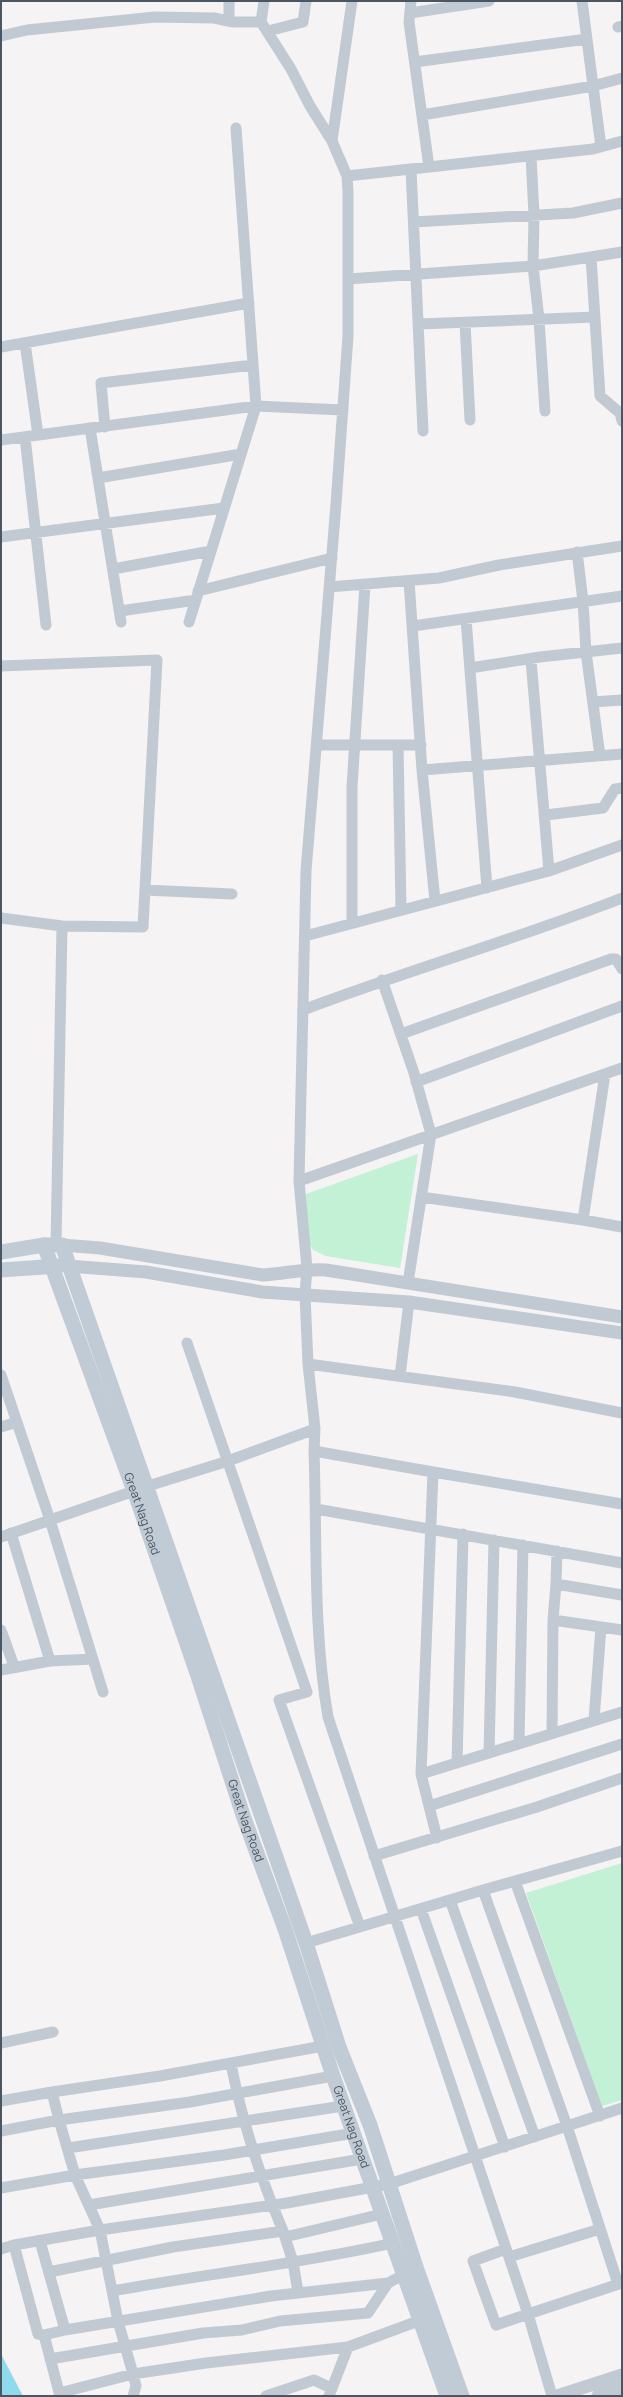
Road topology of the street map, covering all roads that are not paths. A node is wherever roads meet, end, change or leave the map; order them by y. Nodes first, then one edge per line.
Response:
1 (229, 1) edge
2 (264, 1) edge
3 (306, 1) edge
4 (352, 1) edge
5 (411, 1) edge
6 (489, 1) edge
7 (582, 1) edge
8 (410, 12) junction
9 (229, 21) junction
10 (262, 22) junction
11 (268, 31) junction
12 (1, 36) edge
13 (587, 39) junction
14 (415, 62) junction
15 (622, 78) edge
16 (593, 86) junction
17 (422, 115) junction
18 (236, 128) dead end
19 (332, 141) junction
20 (622, 142) edge
21 (601, 147) junction
22 (531, 156) junction
23 (429, 167) junction
24 (411, 169) junction
25 (347, 176) junction
26 (622, 203) edge
27 (534, 215) junction
28 (414, 222) junction
29 (622, 252) edge
30 (591, 257) junction
31 (533, 266) junction
32 (417, 274) junction
33 (348, 279) junction
34 (249, 304) junction
35 (595, 317) junction
36 (539, 319) junction
37 (465, 323) junction
38 (419, 324) junction
39 (25, 343) junction
40 (1, 347) edge
41 (253, 365) junction
42 (256, 406) junction
43 (343, 410) junction
44 (545, 411) dead end
45 (470, 420) dead end
46 (622, 421) edge
47 (105, 426) junction
48 (90, 428) junction
49 (423, 431) dead end
50 (38, 436) junction
51 (25, 437) junction
52 (1, 440) edge
53 (241, 454) junction
54 (98, 478) junction
55 (224, 508) junction
56 (106, 525) junction
57 (37, 533) junction
58 (1, 537) edge
59 (622, 546) edge
60 (211, 551) junction
61 (577, 552) junction
62 (332, 558) junction
63 (113, 569) junction
64 (409, 581) junction
65 (365, 585) junction
66 (330, 587) junction
67 (197, 595) junction
68 (622, 596) edge
69 (583, 601) junction
70 (466, 619) junction
71 (188, 622) dead end
72 (46, 625) dead end
73 (413, 626) junction
74 (622, 648) edge
75 (586, 652) junction
76 (531, 660) junction
77 (1, 666) edge
78 (470, 668) junction
79 (622, 700) edge
80 (593, 702) junction
81 (420, 744) junction
82 (317, 745) junction
83 (354, 745) junction
84 (398, 745) junction
85 (622, 754) edge
86 (600, 756) junction
87 (540, 761) junction
88 (478, 766) junction
89 (422, 770) junction
90 (622, 788) edge
91 (546, 815) junction
92 (622, 845) edge
93 (549, 871) junction
94 (487, 888) junction
95 (145, 890) junction
96 (232, 894) dead end
97 (622, 898) edge
98 (435, 901) junction
99 (401, 909) junction
100 (1, 918) edge
101 (352, 923) junction
102 (62, 926) junction
103 (305, 936) junction
104 (622, 969) edge
105 (382, 980) junction
106 (622, 1006) edge
107 (303, 1010) junction
108 (400, 1034) junction
109 (622, 1068) edge
110 (605, 1074) junction
111 (416, 1082) junction
112 (431, 1134) junction
113 (299, 1181) junction
114 (421, 1197) junction
115 (584, 1220) junction
116 (622, 1227) edge
117 (54, 1245) junction
118 (1, 1252) edge
119 (50, 1266) junction
120 (68, 1266) junction
121 (307, 1268) junction
122 (1, 1270) edge
123 (408, 1283) junction
124 (304, 1294) junction
125 (409, 1302) junction
126 (622, 1317) edge
127 (622, 1333) edge
128 (187, 1343) dead end
129 (308, 1364) junction
130 (1, 1375) edge
131 (400, 1376) junction
132 (622, 1413) edge
133 (17, 1422) junction
134 (1, 1427) edge
135 (315, 1429) junction
136 (314, 1451) junction
137 (228, 1461) junction
138 (433, 1472) junction
139 (141, 1489) junction
140 (622, 1504) edge
141 (316, 1509) junction
142 (50, 1520) junction
143 (430, 1528) junction
144 (463, 1534) junction
145 (6, 1535) edge
146 (494, 1540) junction
147 (522, 1545) junction
148 (557, 1551) junction
149 (622, 1563) edge
150 (556, 1584) junction
151 (622, 1595) edge
152 (553, 1620) junction
153 (601, 1627) junction
154 (1, 1630) edge
155 (622, 1630) edge
156 (93, 1659) junction
157 (50, 1661) junction
158 (14, 1666) junction
159 (1, 1670) edge
160 (323, 1689) junction
161 (103, 1692) dead end
162 (307, 1692) junction
163 (622, 1712) edge
164 (594, 1720) junction
165 (552, 1733) junction
166 (518, 1744) junction
167 (622, 1744) edge
168 (489, 1753) junction
169 (457, 1763) junction
170 (421, 1774) junction
171 (622, 1778) edge
172 (429, 1806) junction
173 (437, 1838) junction
174 (622, 1852) edge
175 (374, 1856) junction
176 (515, 1881) junction
177 (483, 1890) junction
178 (450, 1900) junction
179 (421, 1909) junction
180 (393, 1917) junction
181 (360, 1926) junction
182 (298, 1945) junction
183 (53, 2032) dead end
184 (1, 2043) edge
185 (323, 2046) junction
186 (231, 2064) junction
187 (332, 2076) junction
188 (52, 2092) junction
189 (237, 2094) junction
190 (1, 2101) edge
191 (344, 2106) junction
192 (622, 2108) edge
193 (600, 2116) junction
194 (60, 2120) junction
195 (244, 2120) junction
196 (567, 2126) junction
197 (1, 2131) edge
198 (354, 2133) junction
199 (535, 2137) junction
200 (504, 2147) junction
201 (68, 2148) junction
202 (253, 2150) junction
203 (474, 2157) junction
204 (362, 2159) junction
205 (75, 2175) junction
206 (261, 2177) junction
207 (389, 2184) junction
208 (372, 2187) junction
209 (1, 2188) edge
210 (89, 2205) junction
211 (272, 2205) junction
212 (382, 2214) junction
213 (600, 2229) junction
214 (100, 2230) junction
215 (284, 2234) junction
216 (40, 2241) junction
217 (393, 2243) junction
218 (14, 2246) junction
219 (1, 2249) edge
220 (507, 2253) junction
221 (106, 2260) junction
222 (292, 2262) junction
223 (49, 2272) junction
224 (405, 2274) junction
225 (388, 2283) junction
226 (620, 2283) edge
227 (112, 2291) junction
228 (298, 2292) junction
229 (528, 2314) junction
230 (421, 2320) junction
231 (118, 2321) junction
232 (65, 2330) junction
233 (44, 2335) junction
234 (125, 2346) junction
235 (348, 2347) junction
236 (50, 2359) junction
237 (133, 2374) junction
238 (622, 2374) edge
239 (622, 2388) edge
240 (330, 2392) edge
241 (59, 2394) edge
242 (559, 2395) edge
243 (133, 2396) edge
244 (266, 2396) edge
245 (447, 2396) edge
246 (462, 2396) edge
247 (598, 2396) edge

1 - 9 street
2 - 10 street
3 - 11 street
4 - 19 street
5 - 8 street
6 - 8 street
7 - 13 street
8 - 14 street
9 - 10 street
9 - 12 street
10 - 11 street
11 - 19 street
13 - 14 street
13 - 16 street
14 - 17 street
15 - 16 street
16 - 17 street
16 - 21 street
17 - 23 street
18 - 34 street
19 - 25 street
20 - 21 street
21 - 22 street
22 - 23 street
22 - 27 street
23 - 24 street
24 - 25 street
24 - 28 street
25 - 33 street
26 - 27 street
27 - 28 street
27 - 31 street
28 - 32 street
29 - 30 street
30 - 31 street
30 - 35 street
31 - 32 street
31 - 36 street
32 - 33 street
32 - 38 street
33 - 43 street
34 - 39 street
34 - 41 street
35 - 36 street
35 - 46 street
36 - 37 street
36 - 44 street
37 - 38 street
37 - 45 street
38 - 49 street
39 - 40 street
39 - 50 street
41 - 42 street
41 - 47 street
42 - 43 street
42 - 47 street
42 - 53 street
43 - 62 street
47 - 48 street
48 - 50 street
48 - 54 street
50 - 51 street
51 - 52 street
51 - 57 street
53 - 54 street
53 - 55 street
54 - 56 street
55 - 56 street
55 - 60 street
56 - 57 street
56 - 63 street
57 - 58 street
57 - 72 street
59 - 61 street
60 - 63 street
60 - 67 street
61 - 64 street
61 - 69 street
62 - 66 street
62 - 67 street
63 - 67 street
64 - 65 street
64 - 73 street
65 - 66 street
65 - 83 street
66 - 82 street
67 - 71 street
68 - 69 street
69 - 70 street
69 - 75 street
70 - 73 street
70 - 78 street
73 - 81 street
74 - 75 street
75 - 76 street
75 - 80 street
76 - 78 street
76 - 87 street
77 - 95 street
78 - 88 street
79 - 80 street
80 - 86 street
81 - 84 street
81 - 89 street
82 - 83 street
82 - 103 street
83 - 84 street
83 - 101 street
84 - 99 street
85 - 86 street
86 - 87 street
87 - 88 street
87 - 91 street
88 - 89 street
88 - 94 street
89 - 98 street
90 - 91 street
91 - 93 street
92 - 93 street
93 - 94 street
94 - 98 street
95 - 96 street
95 - 102 street
97 - 105 street
98 - 99 street
99 - 101 street
100 - 102 street
101 - 103 street
102 - 117 street
103 - 107 street
104 - 108 street
105 - 107 street
105 - 108 street
106 - 111 street
107 - 113 street
108 - 111 street
109 - 110 street
110 - 112 street
110 - 115 street
111 - 112 street
112 - 113 street
112 - 114 street
113 - 121 street
114 - 115 street
114 - 123 street
115 - 116 street
117 - 118 main road
117 - 119 main road, Great Nag Road
117 - 120 main road, Great Nag Road
117 - 121 street
119 - 120 main road
119 - 122 main road
119 - 139 main road, Great Nag Road
120 - 124 street
120 - 139 main road, Great Nag Road
121 - 123 street
121 - 124 street
123 - 126 street
124 - 125 street
124 - 129 street
125 - 127 street
125 - 131 street
128 - 137 street
129 - 131 street
129 - 135 street
130 - 133 street
131 - 132 street
133 - 134 street
133 - 142 street
135 - 136 street
135 - 137 street
136 - 138 street
136 - 141 street
137 - 139 street
137 - 162 street
138 - 140 street
138 - 143 street
139 - 142 street
139 - 182 main road, Great Nag Road
141 - 143 street
141 - 160 street
142 - 145 street
142 - 156 street
143 - 144 street
143 - 170 street
144 - 146 street
144 - 169 street
145 - 157 street
146 - 147 street
146 - 168 street
147 - 148 street
147 - 166 street
148 - 149 street
148 - 150 street
150 - 151 street
150 - 152 street
152 - 153 street
152 - 165 street
153 - 155 street
153 - 164 street
154 - 158 street
156 - 157 street
156 - 161 street
157 - 158 street
158 - 159 street
160 - 162 street
160 - 175 street
162 - 181 street
163 - 164 street
164 - 165 street
165 - 166 street
166 - 168 street
167 - 172 street
168 - 169 street
169 - 170 street
170 - 172 street
171 - 173 street
172 - 173 street
173 - 175 street
174 - 176 street
175 - 180 street
176 - 177 street
176 - 193 street
177 - 178 street
177 - 196 street
178 - 179 street
178 - 199 street
179 - 180 street
179 - 200 street
180 - 181 street
180 - 203 street
181 - 182 street
182 - 185 main road, Great Nag Road
182 - 207 main road, Great Nag Road
183 - 184 street
185 - 186 street
185 - 187 main road, Great Nag Road
186 - 188 street
186 - 189 street
187 - 189 street
187 - 191 main road, Great Nag Road
188 - 190 street
188 - 194 street
189 - 194 street
189 - 195 street
191 - 195 street
191 - 198 main road, Great Nag Road
192 - 193 street
193 - 196 street
194 - 197 street
194 - 201 street
195 - 201 street
195 - 202 street
196 - 199 street
196 - 213 street
198 - 202 street
198 - 204 main road, Great Nag Road
199 - 200 street
200 - 203 street
201 - 205 street
202 - 205 street
202 - 206 street
203 - 207 street
203 - 220 street
204 - 206 street
204 - 208 main road, Great Nag Road
205 - 209 street
205 - 210 street
206 - 210 street
206 - 211 street
207 - 208 street
207 - 246 main road, Great Nag Road
208 - 211 street
208 - 212 main road, Great Nag Road
210 - 214 street
211 - 214 street
211 - 215 street
212 - 215 street
212 - 217 main road, Great Nag Road
213 - 220 street
213 - 226 street
214 - 216 street
214 - 221 street
215 - 221 street
215 - 222 street
216 - 218 street
216 - 223 street
217 - 222 street
217 - 224 main road, Great Nag Road
218 - 219 street
218 - 233 street
220 - 229 street
220 - 229 street
221 - 223 street
221 - 227 street
222 - 227 street
222 - 228 street
223 - 232 street
224 - 225 street
224 - 230 main road, Great Nag Road
225 - 228 street
225 - 234 street
226 - 229 street
227 - 231 street
228 - 231 street
229 - 242 street
230 - 235 street
230 - 245 main road, Great Nag Road
231 - 232 street
231 - 234 street
232 - 233 street
233 - 236 street
234 - 236 street
234 - 237 street
235 - 237 street
235 - 240 street
236 - 241 street
237 - 241 street
237 - 243 street
238 - 242 street
239 - 247 street
240 - 244 street

